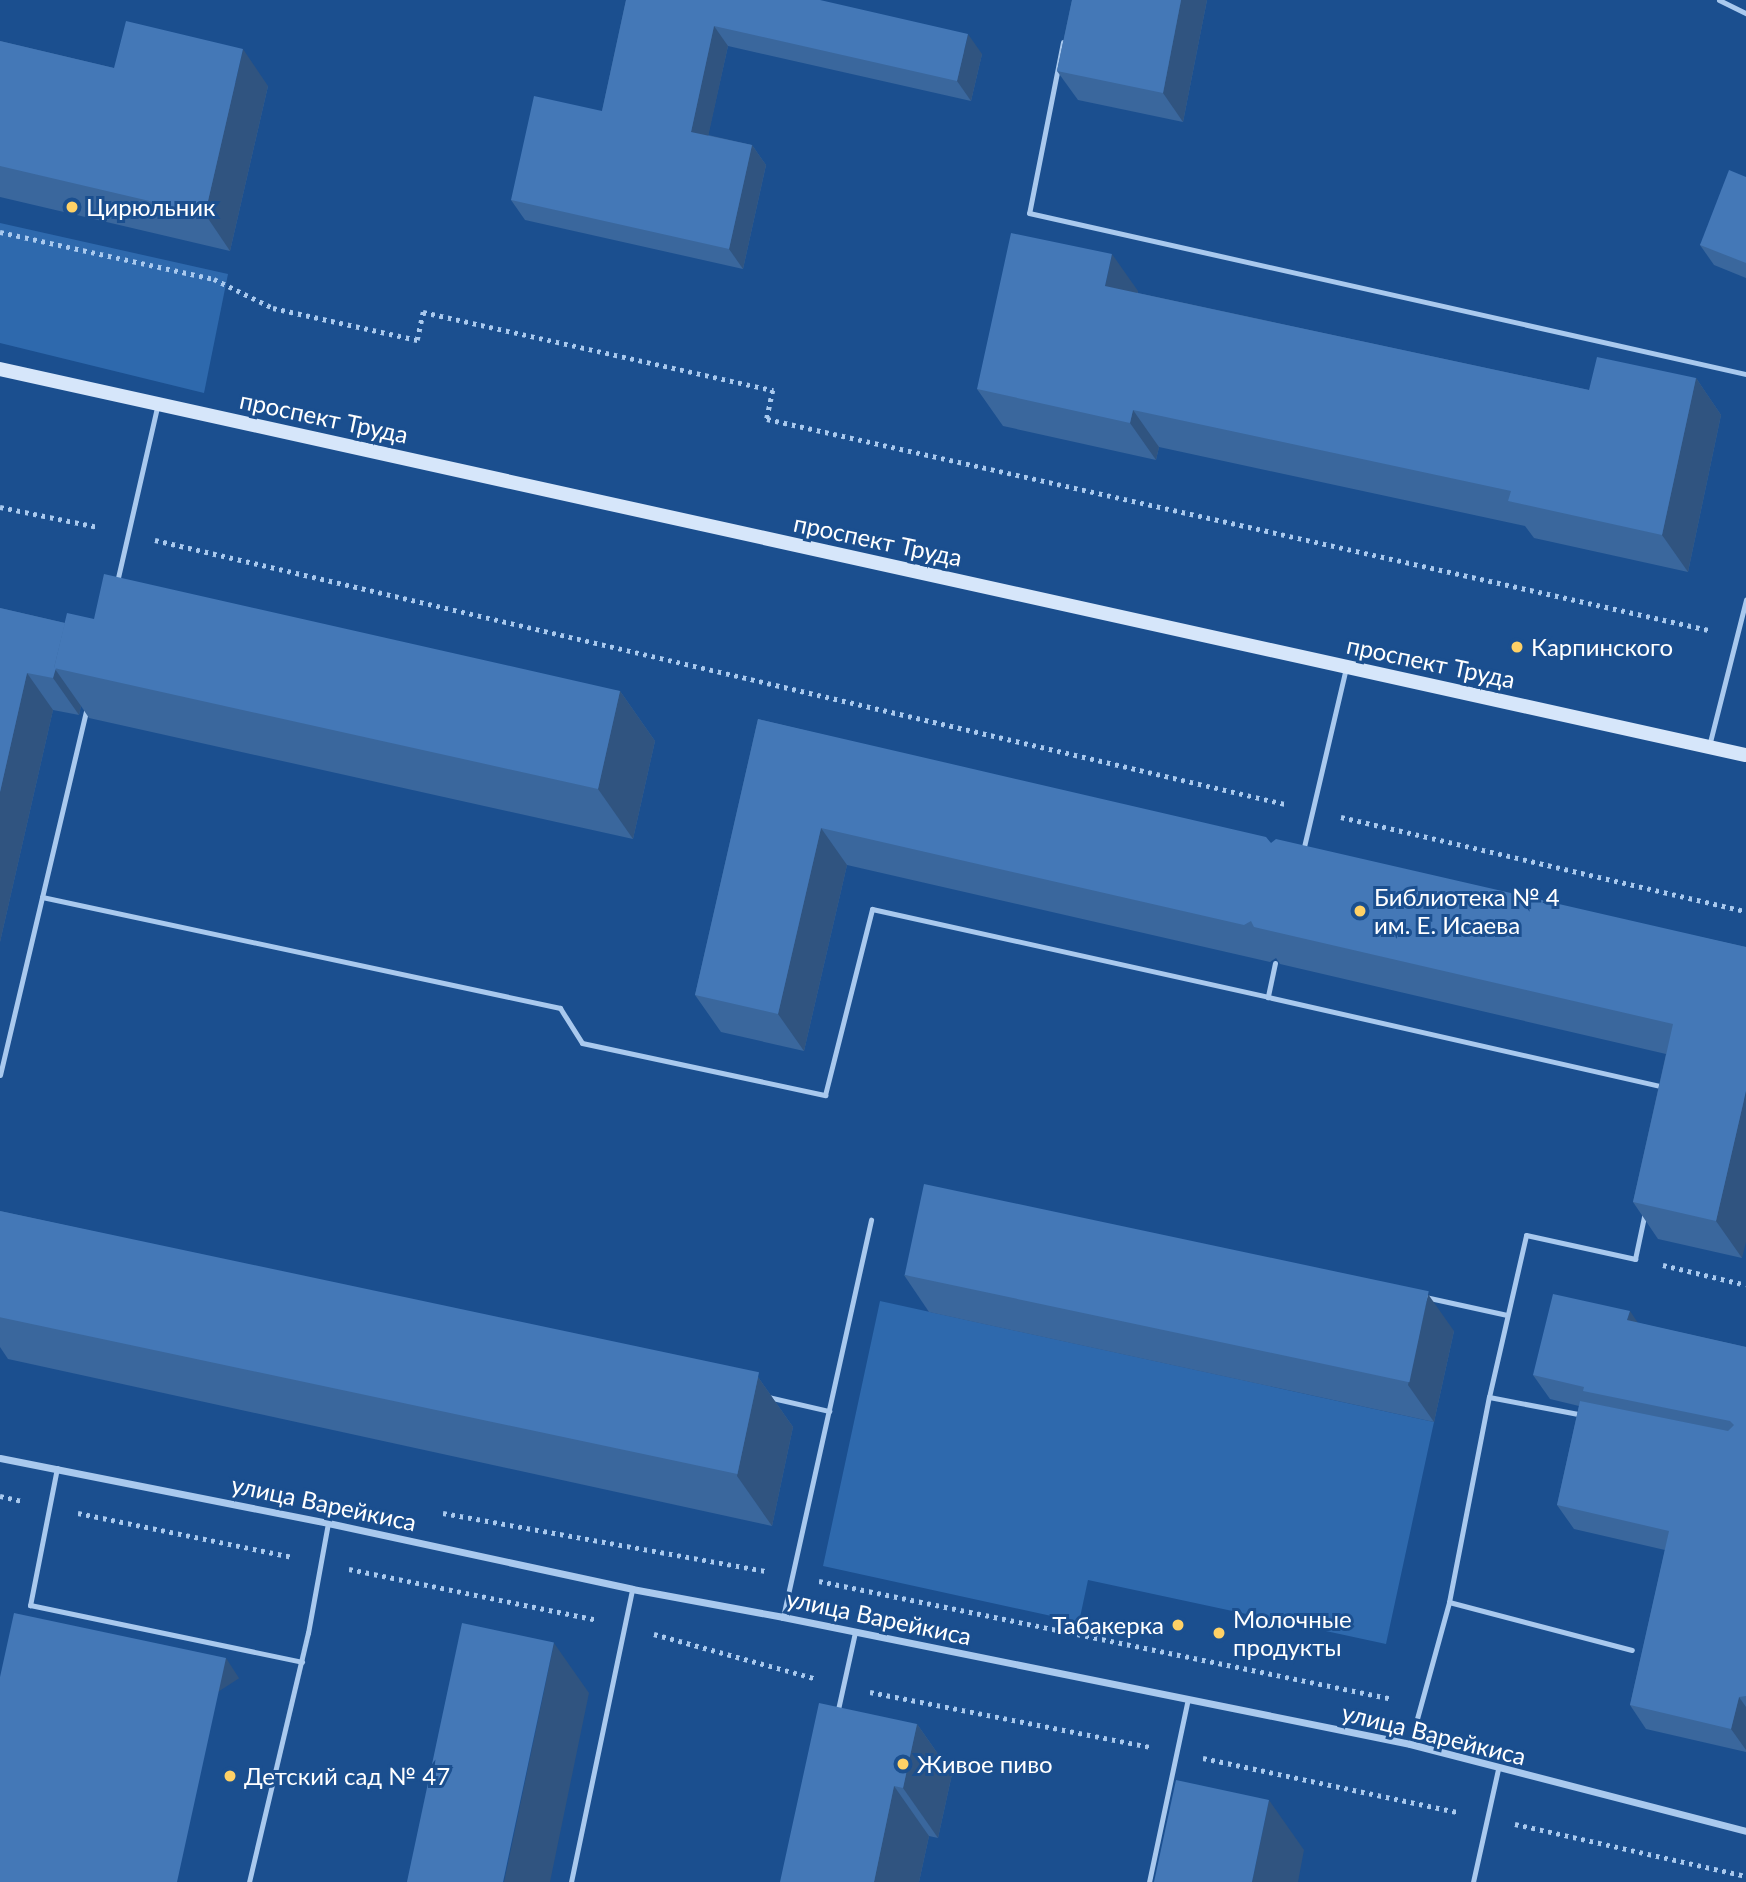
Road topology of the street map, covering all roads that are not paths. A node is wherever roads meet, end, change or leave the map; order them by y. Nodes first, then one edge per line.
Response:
1 (1719, 0) edge
2 (1746, 13) edge
3 (1064, 40) edge
4 (0, 369) edge
5 (1746, 374) edge
6 (157, 404) junction
7 (116, 587) edge
8 (1746, 600) edge
9 (1346, 667) junction
10 (90, 695) edge
11 (1709, 747) junction
12 (1746, 755) edge
13 (1300, 862) edge
14 (42, 897) junction
15 (1275, 963) edge
16 (1268, 997) junction
17 (0, 1075) edge
18 (1671, 1088) edge
19 (1646, 1206) edge
20 (871, 1220) dead end
21 (1413, 1294) edge
22 (1507, 1315) junction
23 (762, 1396) dead end
24 (1489, 1397) junction
25 (830, 1411) junction
26 (1587, 1416) edge
27 (0, 1458) edge
28 (57, 1468) junction
29 (328, 1523) junction
30 (632, 1589) junction
31 (1449, 1602) junction
32 (783, 1617) junction
33 (855, 1632) junction
34 (1632, 1650) dead end
35 (302, 1662) junction
36 (1188, 1699) junction
37 (834, 1726) edge
38 (1410, 1744) junction
39 (1498, 1769) junction
40 (1746, 1831) edge
41 (249, 1882) edge
42 (571, 1882) edge
43 (1149, 1882) edge
44 (1473, 1882) edge

1 - 2 lane
3 - 5 lane
4 - 6 main road, проспект Труда
6 - 7 lane
6 - 9 main road, проспект Труда
8 - 11 lane
9 - 11 main road, проспект Труда
9 - 13 lane
10 - 14 lane
11 - 12 main road, проспект Труда
14 - 16 lane
14 - 17 lane
15 - 16 lane
16 - 18 lane
19 - 22 lane
20 - 25 lane
21 - 22 lane
22 - 24 lane
23 - 25 lane
24 - 26 lane
24 - 31 lane
25 - 32 lane
27 - 28 street, улица Варейкиса
28 - 29 street, улица Варейкиса
28 - 35 lane
29 - 30 street, улица Варейкиса
29 - 35 lane
30 - 32 street, улица Варейкиса
30 - 42 lane
31 - 34 lane
31 - 38 lane
32 - 33 street, улица Варейкиса
33 - 36 street, улица Варейкиса
33 - 37 lane
35 - 41 lane
36 - 38 street, улица Варейкиса
36 - 43 lane
38 - 39 street, улица Варейкиса
39 - 40 street, улица Варейкиса
39 - 44 lane

